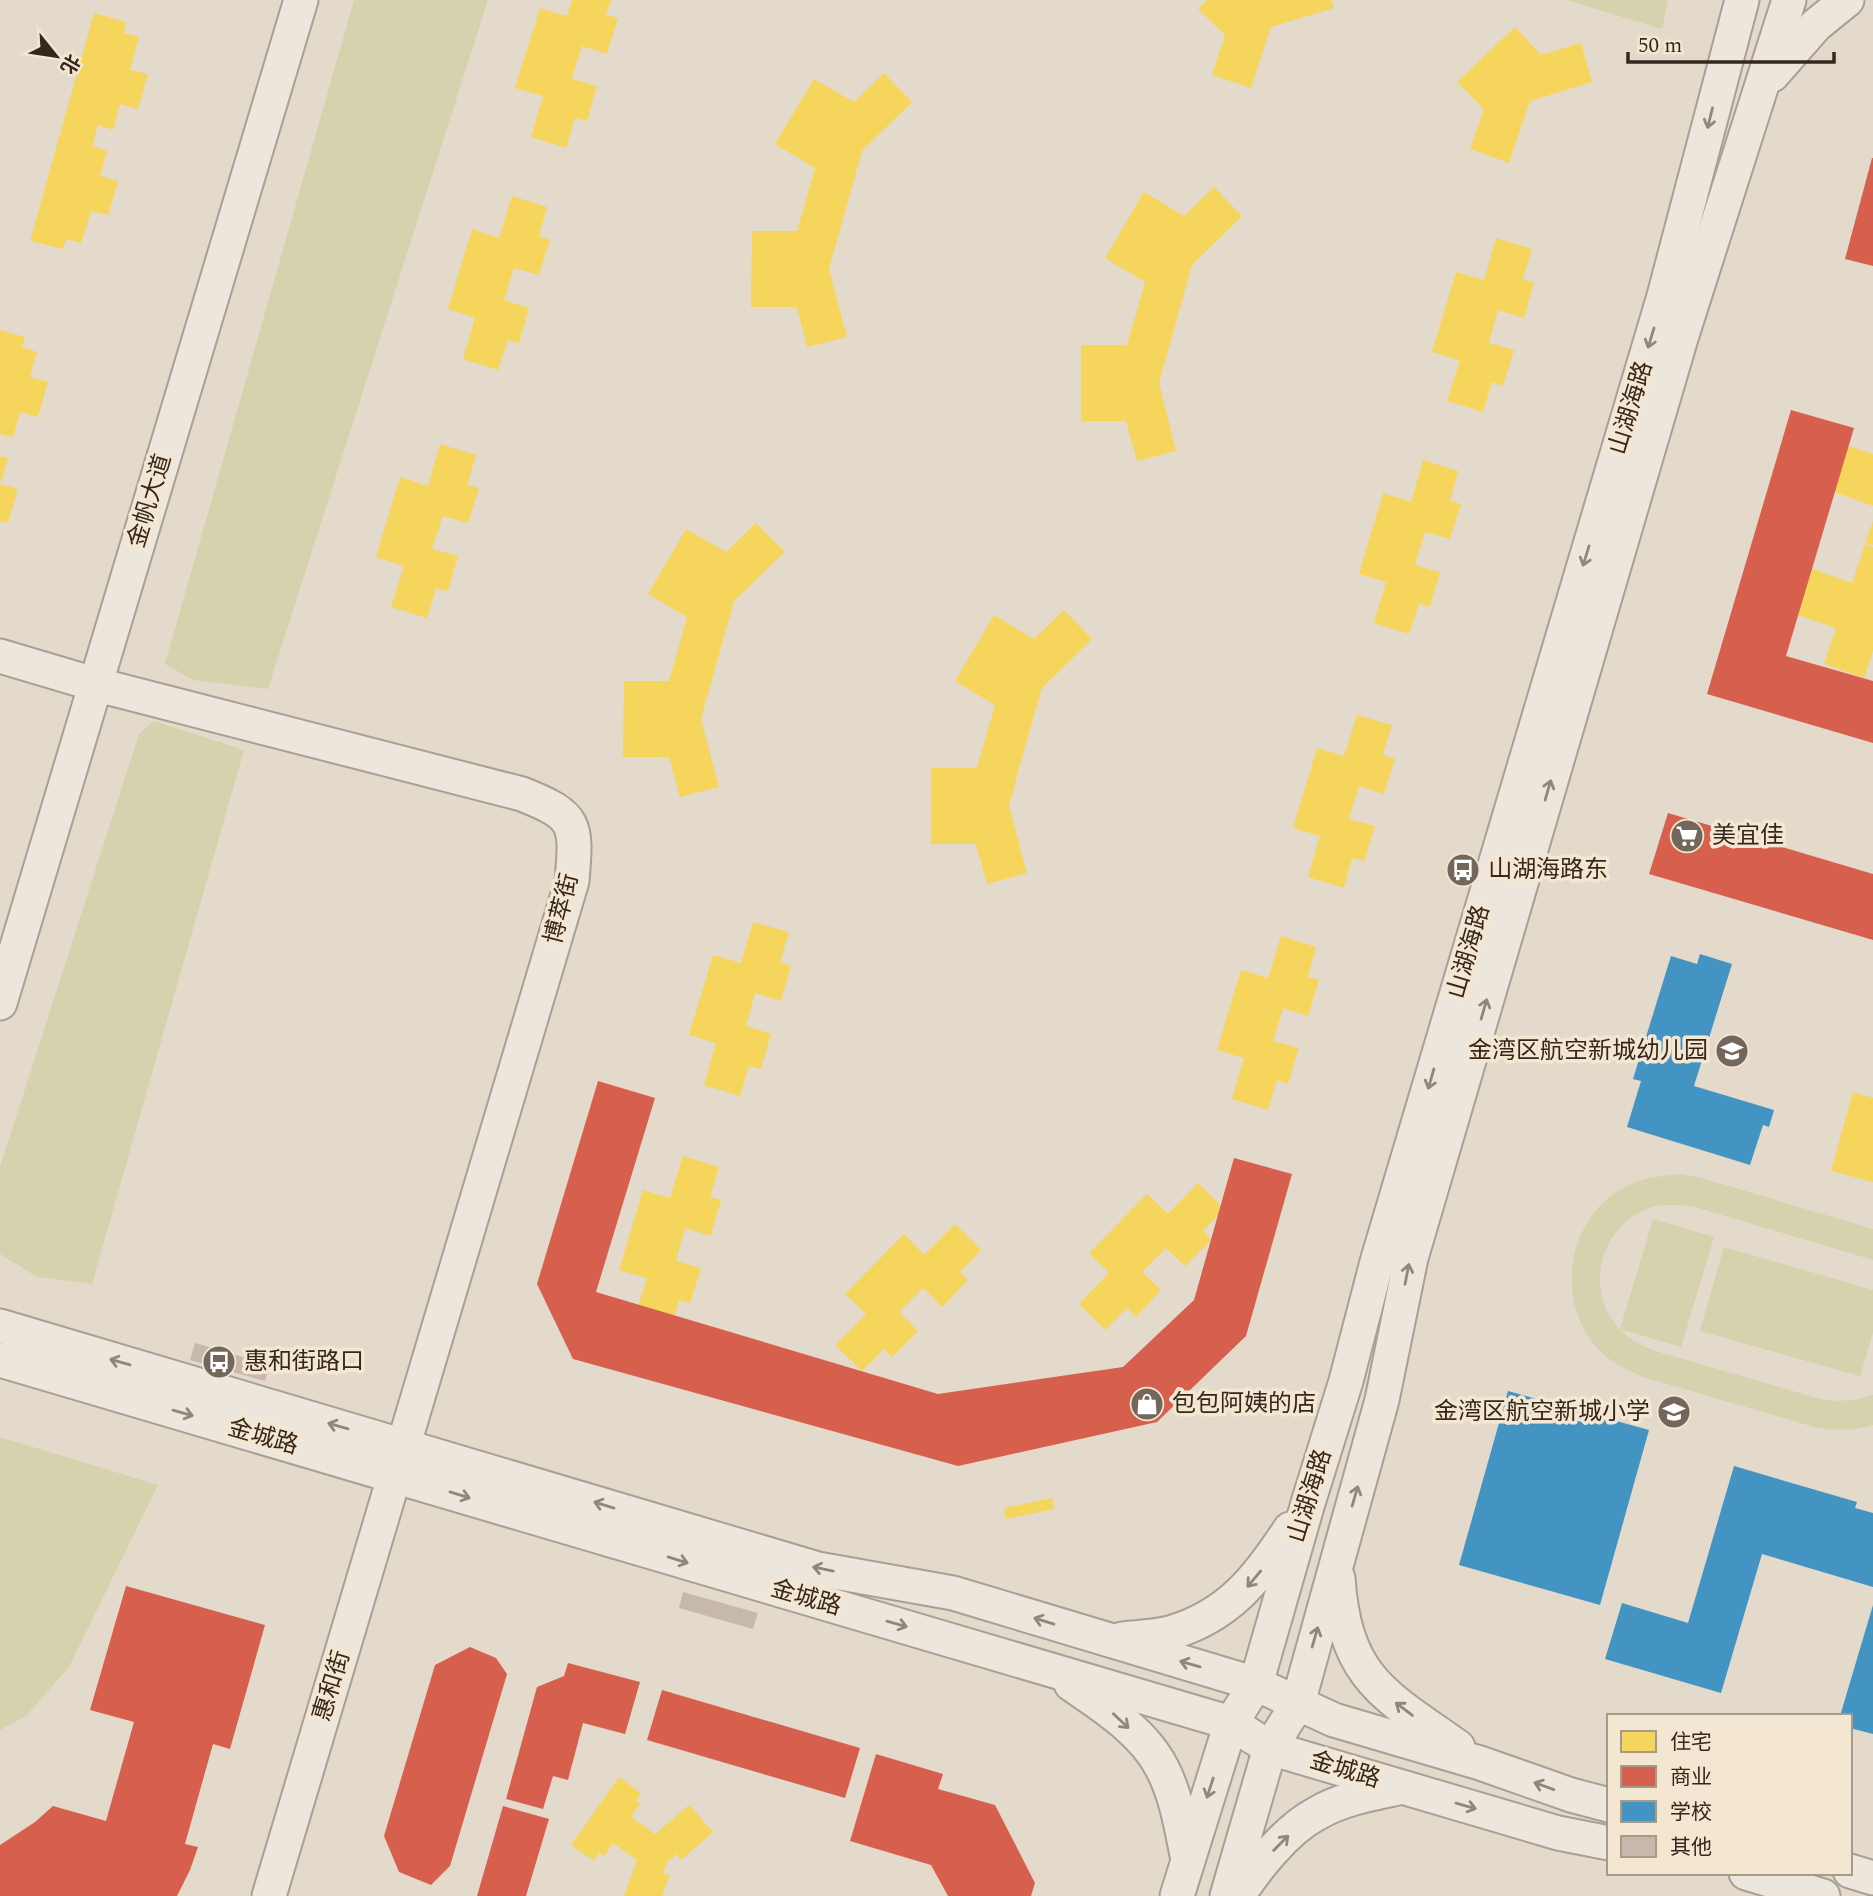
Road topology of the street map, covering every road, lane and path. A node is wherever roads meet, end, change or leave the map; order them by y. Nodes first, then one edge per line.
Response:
1 (301, 0) edge
2 (1721, 0) edge
3 (1742, 0) edge
4 (1789, 0) edge
5 (1847, 0) edge
6 (1727, 52) junction
7 (1763, 84) junction
8 (0, 656) edge
9 (94, 684) junction
10 (0, 1003) edge
11 (0, 1326) edge
12 (0, 1360) edge
13 (399, 1461) junction
14 (1308, 1503) junction
15 (1337, 1561) junction
16 (1109, 1641) junction
17 (1046, 1667) junction
18 (1256, 1684) junction
19 (1298, 1703) junction
20 (1231, 1723) junction
21 (1270, 1748) junction
22 (1480, 1763) junction
23 (1401, 1787) junction
24 (1607, 1804) edge
25 (1607, 1843) edge
26 (1188, 1858) junction
27 (1852, 1872) edge
28 (1753, 1875) edge
29 (1873, 1878) edge
30 (269, 1896) edge
31 (1177, 1896) edge
32 (1227, 1896) edge
33 (1238, 1896) edge
34 (1823, 1896) edge

1 - 9 street, 金帆大道
2 - 6 street
3 - 6 street, 山湖海路
4 - 7 street, 山湖海路
5 - 7 street
6 -> 14 street, 山湖海路
15 -> 7 street, 山湖海路
8 - 9 street, 博萃街
9 - 10 street, 金帆大道
9 - 13 street, 博萃街
13 -> 11 street, 金城路
12 -> 13 street, 金城路
16 -> 13 street, 金城路
13 -> 17 street, 金城路
13 - 30 street, 惠和街
14 -> 16 street
14 - 18 street, 山湖海路
19 -> 15 street, 山湖海路
22 -> 15 street
18 -> 16 street, 金城路
17 - 20 street, 金城路
17 -> 26 street
18 - 19 street, 金城路
18 - 20 street, 山湖海路
19 - 21 street, 山湖海路
19 - 22 street, 金城路
20 - 21 street, 金城路
20 -> 26 street, 山湖海路
21 - 23 street, 金城路
21 - 32 street, 山湖海路
24 -> 22 street, 金城路
23 -> 25 street, 金城路
33 -> 23 street
26 - 31 street, 山湖海路
27 - 29 street
28 - 34 street

